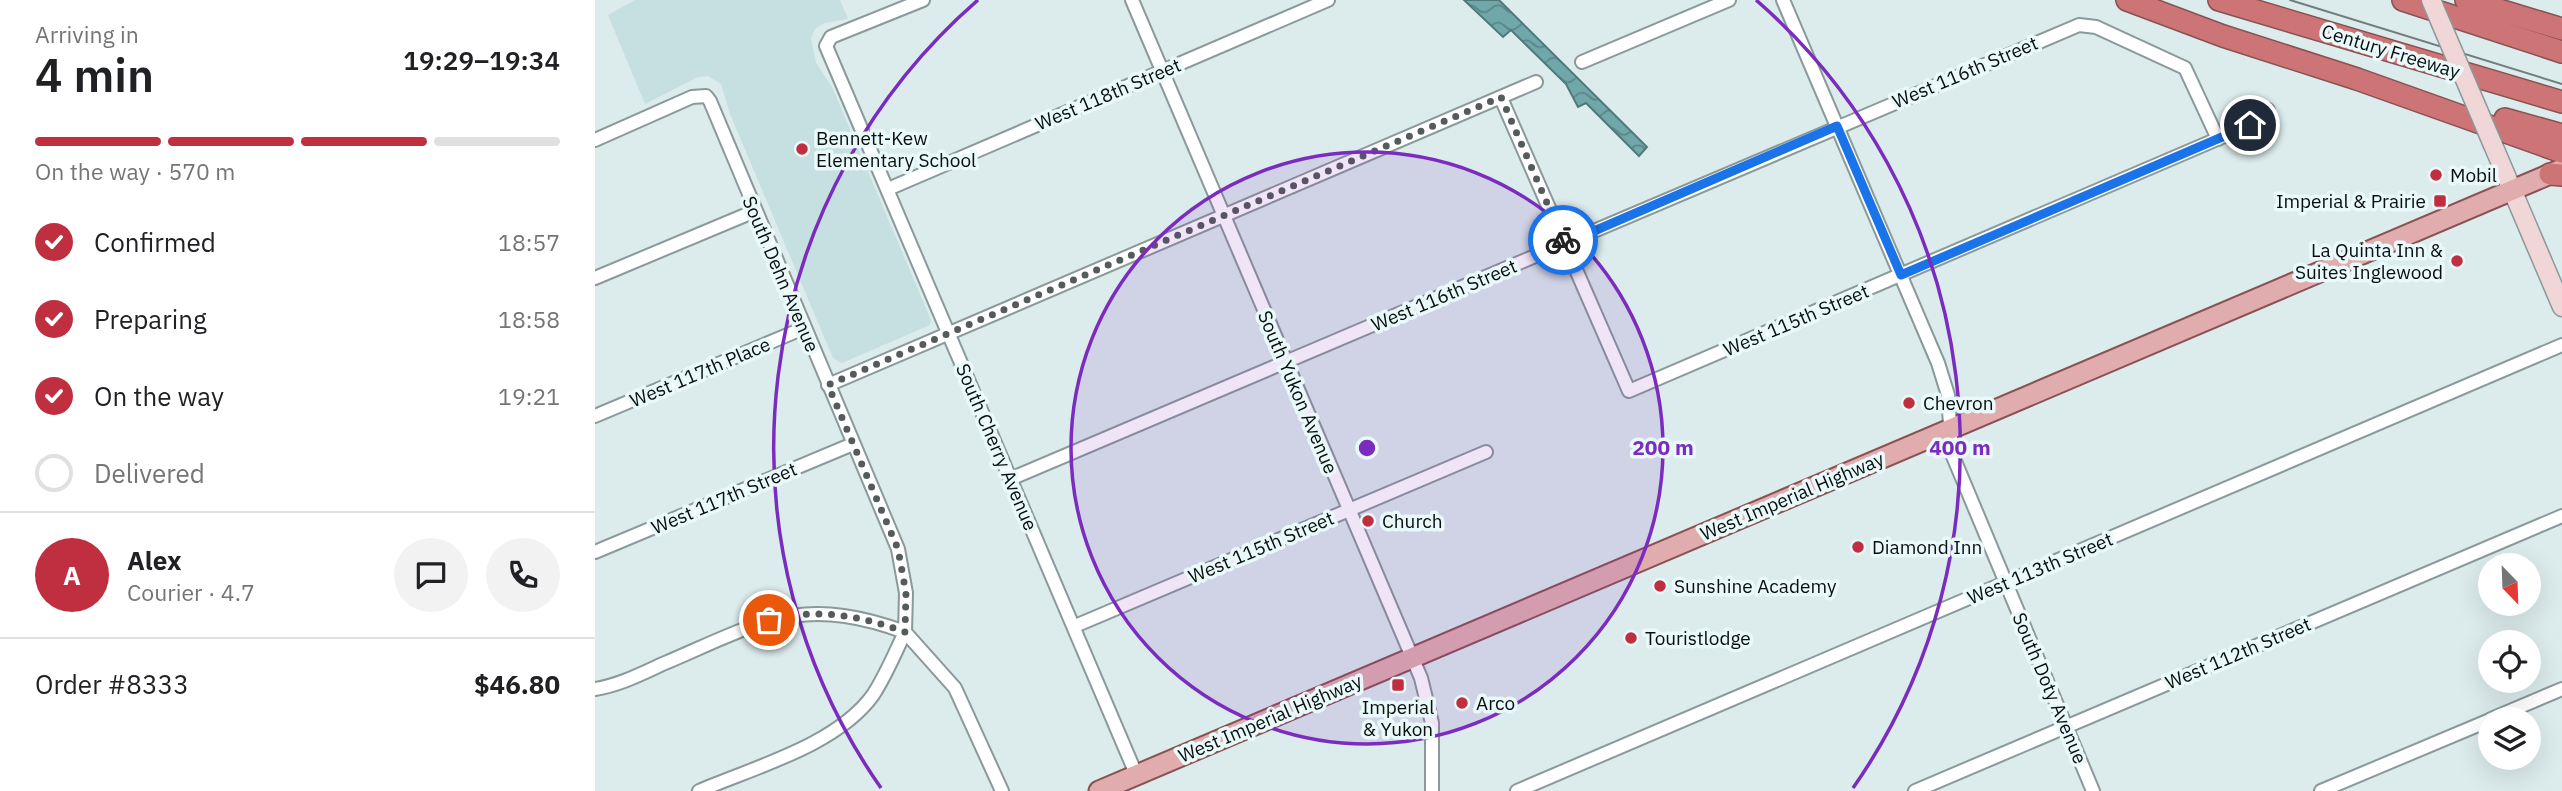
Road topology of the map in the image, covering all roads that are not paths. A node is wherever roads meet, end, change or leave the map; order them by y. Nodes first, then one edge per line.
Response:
1 (923, 0) edge
2 (1132, 0) edge
3 (1328, 0) edge
4 (1729, 0) edge
5 (1783, 0) edge
6 (2127, 0) edge
7 (2219, 0) edge
8 (2403, 0) edge
9 (2431, 0) edge
10 (2466, 0) edge
11 (2508, 13) junction
12 (2562, 22) edge
13 (2562, 29) edge
14 (2562, 52) edge
15 (1582, 62) dead end
16 (1161, 70) junction
17 (2357, 79) junction
18 (1536, 82) dead end
19 (1501, 97) junction
20 (2562, 102) edge
21 (2268, 110) dead end
22 (1837, 126) junction
23 (2562, 135) edge
24 (2218, 139) junction
25 (595, 140) edge
26 (2562, 152) edge
27 (2558, 173) edge
28 (888, 189) junction
29 (2513, 190) junction
30 (755, 211) junction
31 (1223, 216) junction
32 (1564, 244) junction
33 (1901, 275) junction
34 (595, 278) edge
35 (2562, 307) edge
36 (804, 328) junction
37 (948, 333) junction
38 (2562, 345) edge
39 (1286, 362) junction
40 (828, 385) junction
41 (595, 416) edge
42 (1952, 428) junction
43 (853, 444) junction
44 (1486, 452) dead end
45 (1010, 479) junction
46 (1348, 510) junction
47 (2562, 516) edge
48 (595, 552) edge
49 (2006, 582) junction
50 (1075, 626) junction
51 (905, 632) junction
52 (1412, 657) junction
53 (595, 689) edge
54 (2562, 690) edge
55 (2522, 707) edge
56 (2478, 725) edge
57 (2066, 726) junction
58 (1136, 774) junction
59 (699, 791) edge
60 (1002, 791) edge
61 (1099, 791) edge
62 (1432, 791) edge
63 (1517, 791) edge
64 (1915, 791) edge
65 (2093, 791) edge
66 (2321, 791) edge

1 - 28 street, South Cherry Avenue
2 - 16 street, South Yukon Avenue
3 - 16 street, West 118th Street
4 - 15 street
5 - 22 street, South Doty Avenue
6 - 17 highway
7 - 20 highway, Century Freeway
8 - 14 highway
9 - 29 main road, bridge
10 - 11 highway
11 - 12 highway
11 - 13 highway
16 - 28 street, West 118th Street
16 - 31 street, South Yukon Avenue
17 - 23 highway
17 - 26 highway
18 - 19 street
19 - 31 street
19 - 32 street
21 - 24 street, West 115th Street
22 - 24 street, West 116th Street
22 - 32 street, West 116th Street
22 - 33 street, South Doty Avenue
24 - 33 street, West 115th Street
25 - 30 street, South Dehn Avenue
27 - 29 main road, West Imperial Highway
28 - 37 street, South Cherry Avenue
29 - 35 main road
29 - 42 main road, West Imperial Highway
30 - 34 street
30 - 36 street, South Dehn Avenue
31 - 37 street
31 - 39 street, South Yukon Avenue
32 - 33 street, West 115th Street
32 - 39 street, West 116th Street
33 - 42 street, South Doty Avenue
36 - 40 street, South Dehn Avenue
36 - 41 street, West 117th Place
37 - 40 street
37 - 45 street, South Cherry Avenue
38 - 49 street, West 113th Street
39 - 45 street, West 116th Street
39 - 46 street, South Yukon Avenue
40 - 43 street, South Dehn Avenue
42 - 49 street, South Doty Avenue
42 - 52 main road, West Imperial Highway
43 - 48 street, West 117th Street
43 - 51 street, South Dehn Avenue
44 - 46 street, West 115th Street
45 - 50 street, South Cherry Avenue
46 - 50 street, West 115th Street
46 - 52 street, South Yukon Avenue
47 - 57 street, West 112th Street
49 - 57 street, South Doty Avenue
49 - 63 street, West 113th Street
50 - 58 street, South Cherry Avenue
51 - 53 street
51 - 59 street
51 - 60 street
52 - 58 main road, West Imperial Highway
52 - 62 street, South Yukon Avenue
54 - 55 street
56 - 66 street
57 - 64 street, West 112th Street
57 - 65 street, South Doty Avenue
58 - 61 main road, West Imperial Highway

